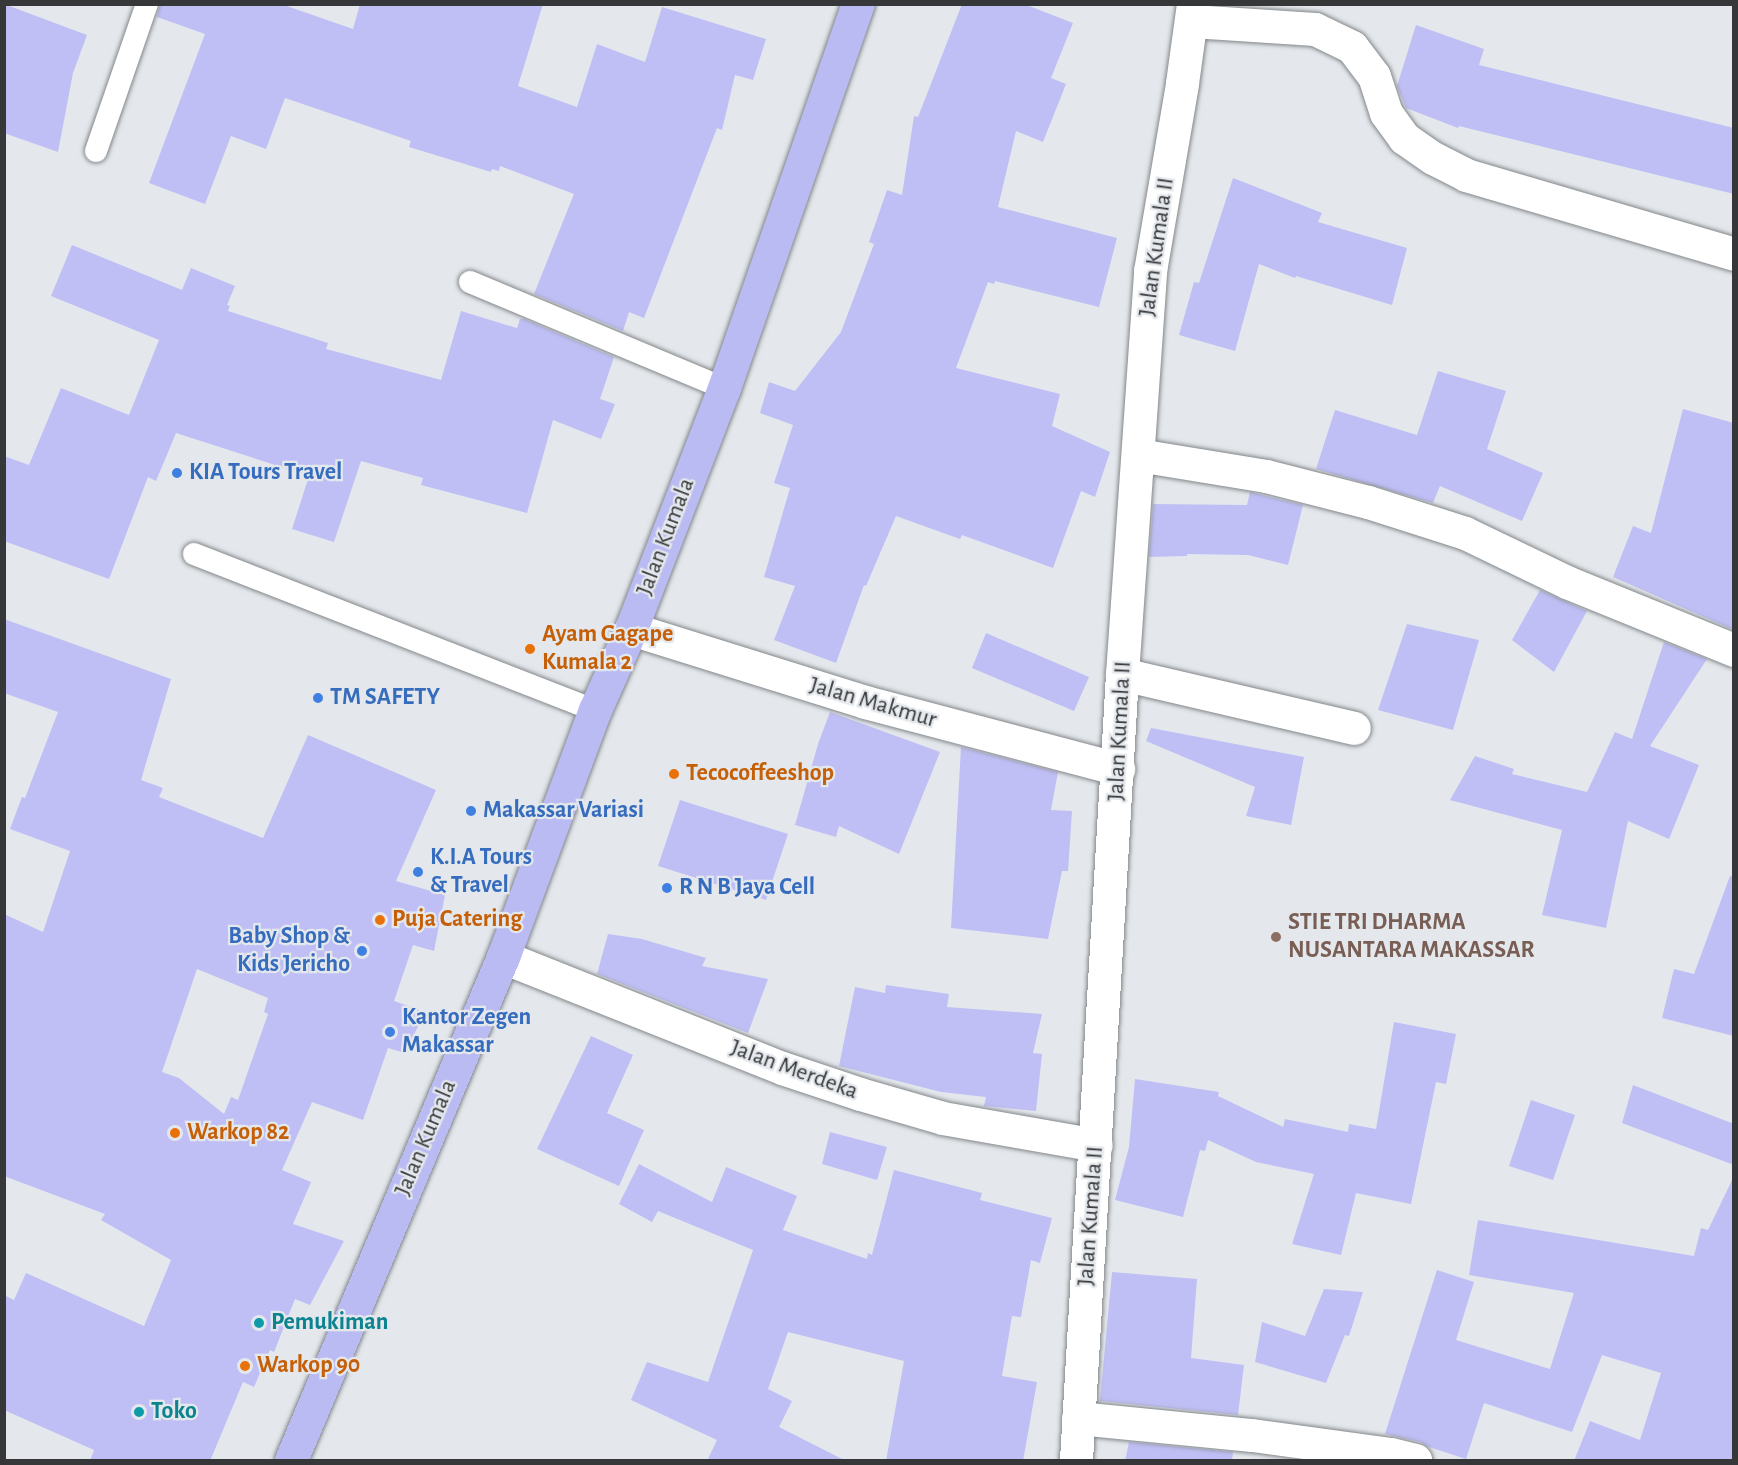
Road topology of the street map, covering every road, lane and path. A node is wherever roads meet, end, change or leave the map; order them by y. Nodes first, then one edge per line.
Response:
1 (147, 4) edge
2 (858, 4) edge
3 (1192, 13) edge
4 (96, 151) dead end
5 (1734, 254) edge
6 (470, 282) dead end
7 (724, 388) junction
8 (1138, 455) junction
9 (194, 554) dead end
10 (630, 629) junction
11 (1734, 650) edge
12 (1122, 674) junction
13 (595, 710) junction
14 (1354, 728) dead end
15 (1118, 770) junction
16 (503, 957) junction
17 (1096, 1144) junction
18 (1078, 1418) junction
19 (291, 1461) edge
20 (1076, 1461) edge
21 (1415, 1461) edge

1 - 4 lane
2 - 7 main road, Jalan Kumala
3 - 5 street
3 - 8 street, Jalan Kumala II
6 - 7 lane
7 - 10 main road, Jalan Kumala
8 - 11 street
8 - 12 street, Jalan Kumala II
9 - 13 lane
10 - 13 main road, Jalan Kumala
10 - 15 street, Jalan Makmur
12 - 14 street
12 - 15 street, Jalan Kumala II
13 - 16 main road, Jalan Kumala
15 - 17 street, Jalan Kumala II
16 - 17 street, Jalan Merdeka
16 - 19 main road, Jalan Kumala
17 - 18 street, Jalan Kumala II
18 - 20 street, Jalan Kumala II
18 - 21 street

